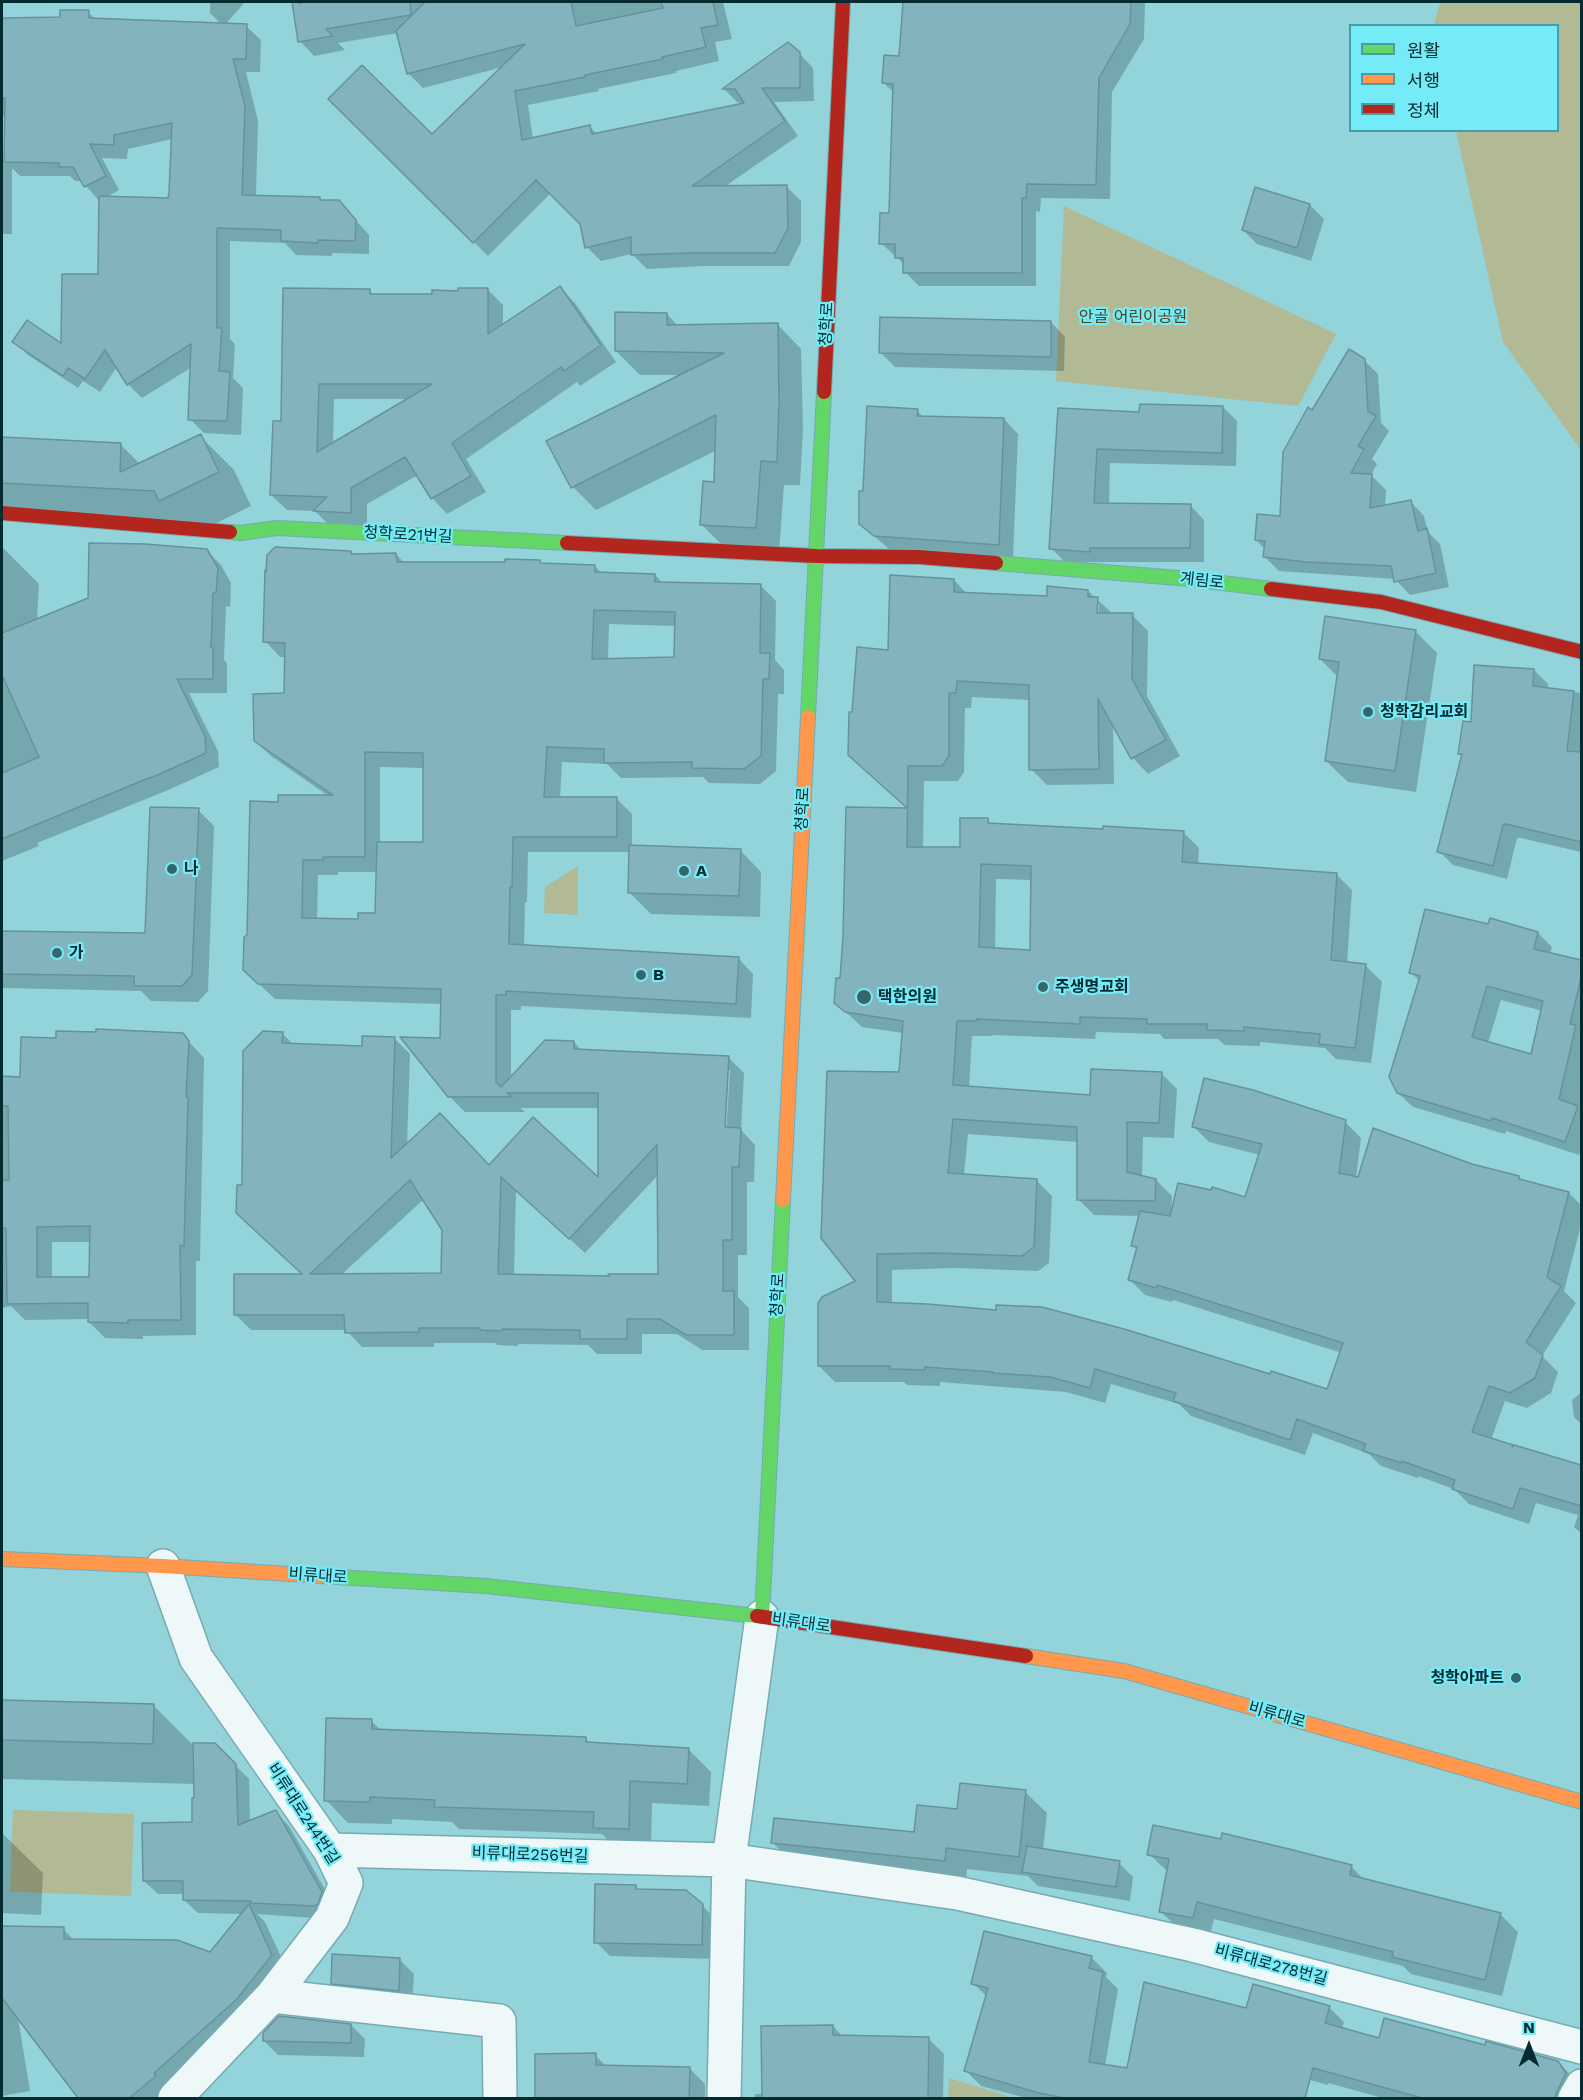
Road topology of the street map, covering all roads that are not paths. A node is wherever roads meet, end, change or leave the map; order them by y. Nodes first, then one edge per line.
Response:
1 (843, 2) edge
2 (2, 513) edge
3 (816, 556) junction
4 (1581, 652) edge
5 (2, 1559) edge
6 (163, 1566) junction
7 (762, 1617) junction
8 (1581, 1802) edge
9 (330, 1850) junction
10 (729, 1860) junction
11 (957, 1893) joint
12 (272, 1996) junction
13 (1581, 2047) edge
14 (1581, 2086) edge
15 (175, 2098) edge
16 (500, 2098) edge
17 (724, 2098) edge
18 (1575, 2098) edge

1 - 3 street, 청학로
2 - 3 street, 청학로21번길
3 - 4 street, 계림로
3 - 7 street, 청학로
5 - 6 street, 비류대로
6 - 7 street, 비류대로
6 - 9 street, 비류대로244번길
7 - 8 street, 비류대로
7 - 10 street
9 - 10 street, 비류대로256번길
9 - 12 street, 비류대로244번길
10 - 11 street, 비류대로256번길
10 - 17 street
11 - 13 street, 비류대로278번길
12 - 15 street, 비류대로244번길
12 - 16 street
14 - 18 street

